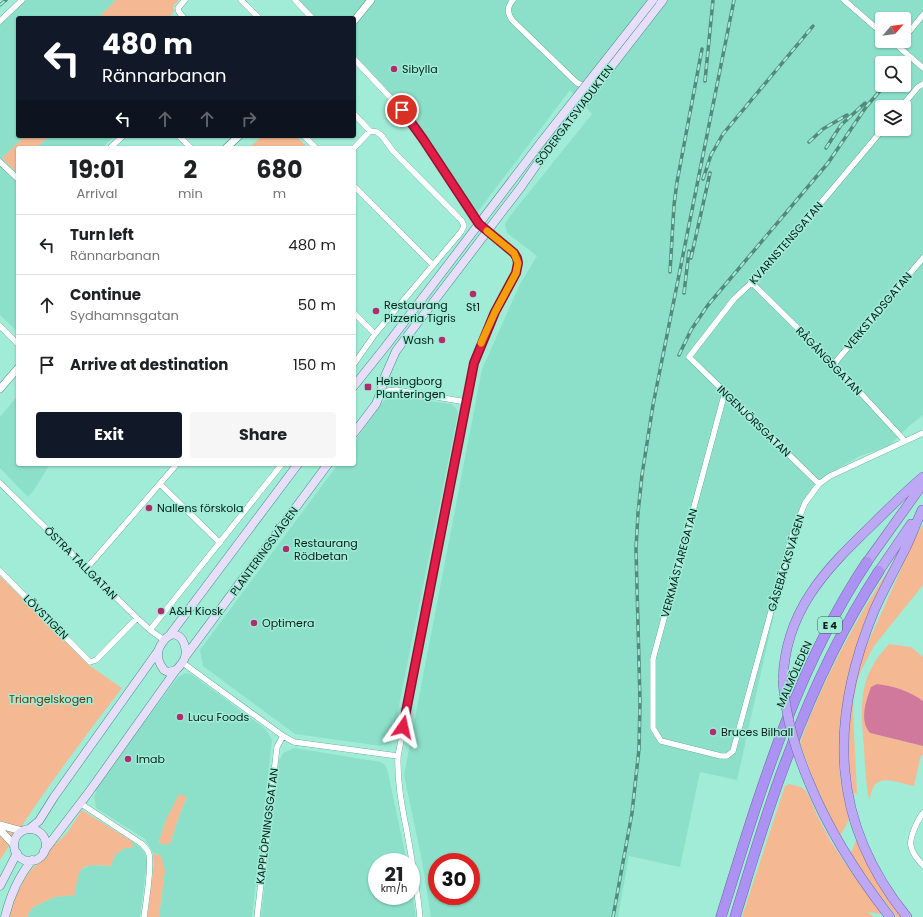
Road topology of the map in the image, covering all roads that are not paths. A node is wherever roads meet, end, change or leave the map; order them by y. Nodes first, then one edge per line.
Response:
1 (22, 0) edge
2 (185, 0) edge
3 (241, 0) edge
4 (294, 0) edge
5 (371, 0) edge
6 (513, 0) edge
7 (654, 0) edge
8 (659, 0) edge
9 (663, 0) edge
10 (844, 0) edge
11 (923, 15) edge
12 (182, 16) edge
13 (257, 16) edge
14 (310, 16) edge
15 (356, 19) edge
16 (0, 20) edge
17 (875, 27) edge
18 (911, 30) edge
19 (904, 48) edge
20 (356, 61) edge
21 (923, 68) edge
22 (923, 84) edge
23 (907, 100) edge
24 (356, 116) edge
25 (370, 131) junction
26 (877, 136) edge
27 (121, 138) edge
28 (181, 138) edge
29 (237, 138) edge
30 (306, 138) edge
31 (112, 146) edge
32 (189, 146) edge
33 (228, 146) edge
34 (314, 146) edge
35 (356, 146) edge
36 (0, 162) edge
37 (16, 177) edge
38 (356, 188) edge
39 (479, 224) junction
40 (487, 230) junction
41 (923, 258) edge
42 (433, 265) junction
43 (751, 282) junction
44 (356, 315) edge
45 (0, 326) edge
46 (376, 334) junction
47 (16, 342) edge
48 (690, 357) joint
49 (356, 361) edge
50 (834, 364) junction
51 (16, 370) edge
52 (356, 383) edge
53 (0, 389) edge
54 (725, 392) junction
55 (380, 394) junction
56 (466, 402) junction
57 (356, 430) edge
58 (923, 433) edge
59 (905, 441) junction
60 (175, 466) edge
61 (280, 466) edge
62 (296, 466) edge
63 (327, 466) edge
64 (923, 477) edge
65 (0, 483) edge
66 (160, 484) junction
67 (819, 484) junction
68 (923, 484) edge
69 (922, 509) edge
70 (220, 543) junction
71 (867, 562) joint
72 (86, 569) junction
73 (0, 571) edge
74 (879, 571) joint
75 (137, 618) junction
76 (150, 630) junction
77 (167, 638) junction
78 (158, 651) junction
79 (184, 660) junction
80 (176, 670) junction
81 (283, 736) junction
82 (398, 756) junction
83 (727, 756) joint
84 (80, 803) junction
85 (923, 813) edge
86 (0, 825) edge
87 (0, 830) edge
88 (26, 830) junction
89 (16, 849) junction
90 (44, 851) junction
91 (32, 860) junction
92 (923, 865) edge
93 (0, 886) edge
94 (5, 917) edge
95 (144, 917) edge
96 (257, 917) edge
97 (420, 917) edge
98 (721, 917) edge
99 (734, 917) edge
100 (890, 917) edge
101 (907, 917) edge

1 - 16 street
2 - 12 street
3 - 13 street
4 - 14 street
5 - 15 street
6 - 8 street
7 - 39 main road, SÖDERGATSVIADUKTEN, bridge
9 - 40 main road, SÖDERGATSVIADUKTEN
10 - 17 street
11 - 18 street
19 - 21 street
20 - 39 street
22 - 23 street
24 - 25 street
25 - 35 street
25 - 42 street
26 - 43 street, KVARNSTENSGATAN
27 - 31 street
28 - 32 street
29 - 33 street
30 - 34 street
36 - 37 street
38 - 42 street
39 - 40 street
39 - 52 main road
40 - 55 main road
40 - 56 street
41 - 50 street, VERKSTADSGATAN
42 - 46 street
43 - 48 street, KVARNSTENSGATAN
43 - 50 street, RÅGÅNGSGATAN
44 - 46 street
45 - 47 street
46 - 49 street
48 - 54 street, INGENJÖRSGATAN
50 - 59 street, RÅGÅNGSGATAN
51 - 53 street
54 - 67 street, INGENJÖRSGATAN
54 - 83 street, VERKMÄSTAREGATAN
55 - 56 street
55 - 57 main road
56 - 82 street
58 - 59 street, GÅSEBÄCKSVÄGEN
59 - 67 street, GÅSEBÄCKSVÄGEN
60 - 66 street
61 - 70 street
62 - 77 main road
63 - 79 main road, PLANTERINGSVÄGEN
64 - 100 highway, bridge
65 - 72 street, ÖSTRA TALLGATAN
66 - 70 street
66 - 72 street
67 - 83 street, GÅSEBÄCKSVÄGEN
68 - 71 highway, MALMÖLEDEN / E 4
69 - 74 highway, E 4
69 - 101 highway
70 - 76 street
71 - 98 highway, MALMÖLEDEN / E 4
72 - 75 street, ÖSTRA TALLGATAN
73 - 75 street, LÖVSTIGEN
74 - 99 highway, E 4
75 - 76 street, ÖSTRA TALLGATAN
76 - 77 street, ÖSTRA TALLGATAN
77 - 78 main road
77 - 79 main road
78 - 80 main road
78 - 88 main road
79 - 80 main road
79 - 81 street
80 - 84 main road
81 - 82 street
81 - 96 street, KAPPLÖPNINGSGATAN
82 - 97 street
84 - 90 main road
84 - 95 street
85 - 92 street
86 - 88 street
87 - 89 street
88 - 89 main road
88 - 90 main road
89 - 91 main road
89 - 93 main road
90 - 91 main road
91 - 94 main road

